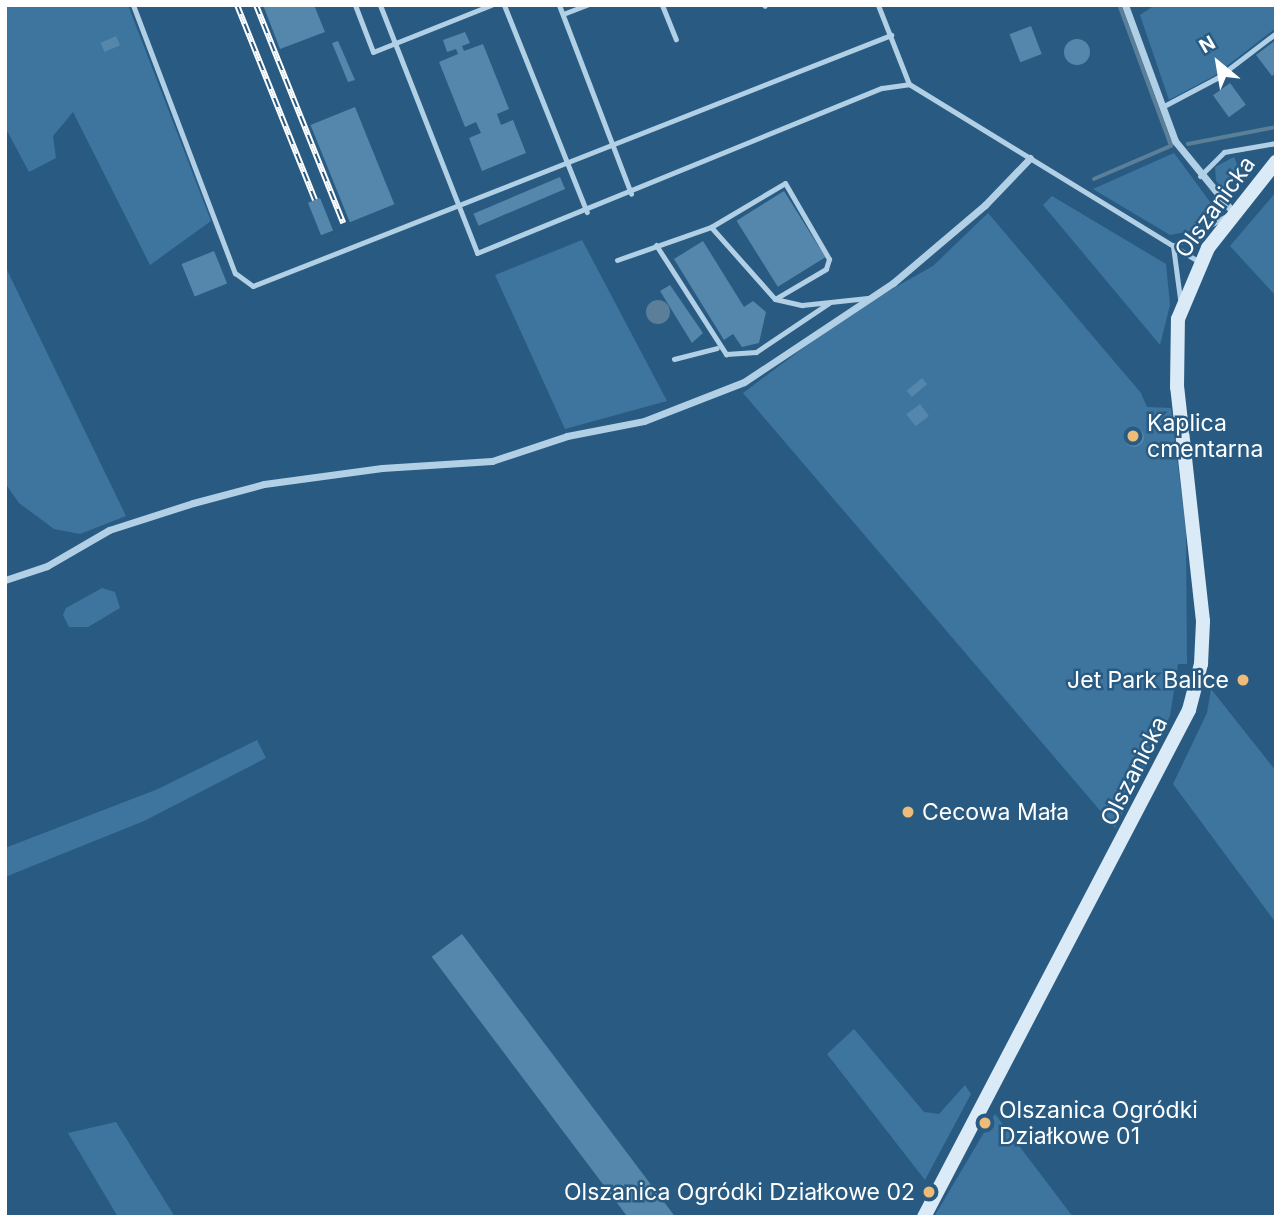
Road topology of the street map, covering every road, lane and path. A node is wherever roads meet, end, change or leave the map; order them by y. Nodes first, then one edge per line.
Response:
1 (133, 5) edge
2 (355, 5) edge
3 (380, 5) edge
4 (491, 5) edge
5 (504, 5) edge
6 (559, 5) edge
7 (586, 5) edge
8 (663, 5) edge
9 (878, 5) edge
10 (1125, 5) edge
11 (563, 15) junction
12 (1276, 33) edge
13 (891, 35) junction
14 (676, 39) dead end
15 (395, 44) junction
16 (909, 85) junction
17 (1162, 107) junction
18 (1276, 144) edge
19 (612, 146) junction
20 (1030, 158) junction
21 (1276, 162) edge
22 (568, 164) junction
23 (1200, 176) junction
24 (631, 194) junction
25 (459, 208) junction
26 (587, 212) junction
27 (1233, 212) junction
28 (711, 227) junction
29 (656, 246) junction
30 (1173, 246) junction
31 (617, 260) dead end
32 (1199, 262) junction
33 (868, 298) junction
34 (775, 299) junction
35 (831, 301) junction
36 (1181, 307) junction
37 (718, 348) junction
38 (674, 359) dead end
39 (5, 580) edge
40 (924, 1217) edge

1 - 25 lane
2 - 15 lane
3 - 15 lane
4 - 15 lane
5 - 22 lane
6 - 11 lane
7 - 11 lane
8 - 14 lane
9 - 13 lane
10 - 17 street
11 - 19 lane
12 - 17 lane
13 - 16 lane
13 - 19 lane
15 - 25 lane
16 - 20 lane
16 - 24 lane
17 - 23 street
18 - 23 lane
19 - 22 lane
19 - 24 lane
20 - 30 lane
20 - 33 street
21 - 27 street, Olszanicka
22 - 25 lane
22 - 26 lane
23 - 27 street
24 - 26 lane
25 - 26 lane
27 - 30 lane
27 - 32 street, Olszanicka
28 - 29 lane
28 - 34 lane
28 - 34 lane
29 - 31 lane
29 - 37 lane
30 - 32 lane
30 - 36 lane
32 - 36 street, Olszanicka
33 - 35 lane
33 - 39 street
34 - 35 lane
35 - 37 lane
36 - 40 street, Olszanicka
37 - 38 lane

